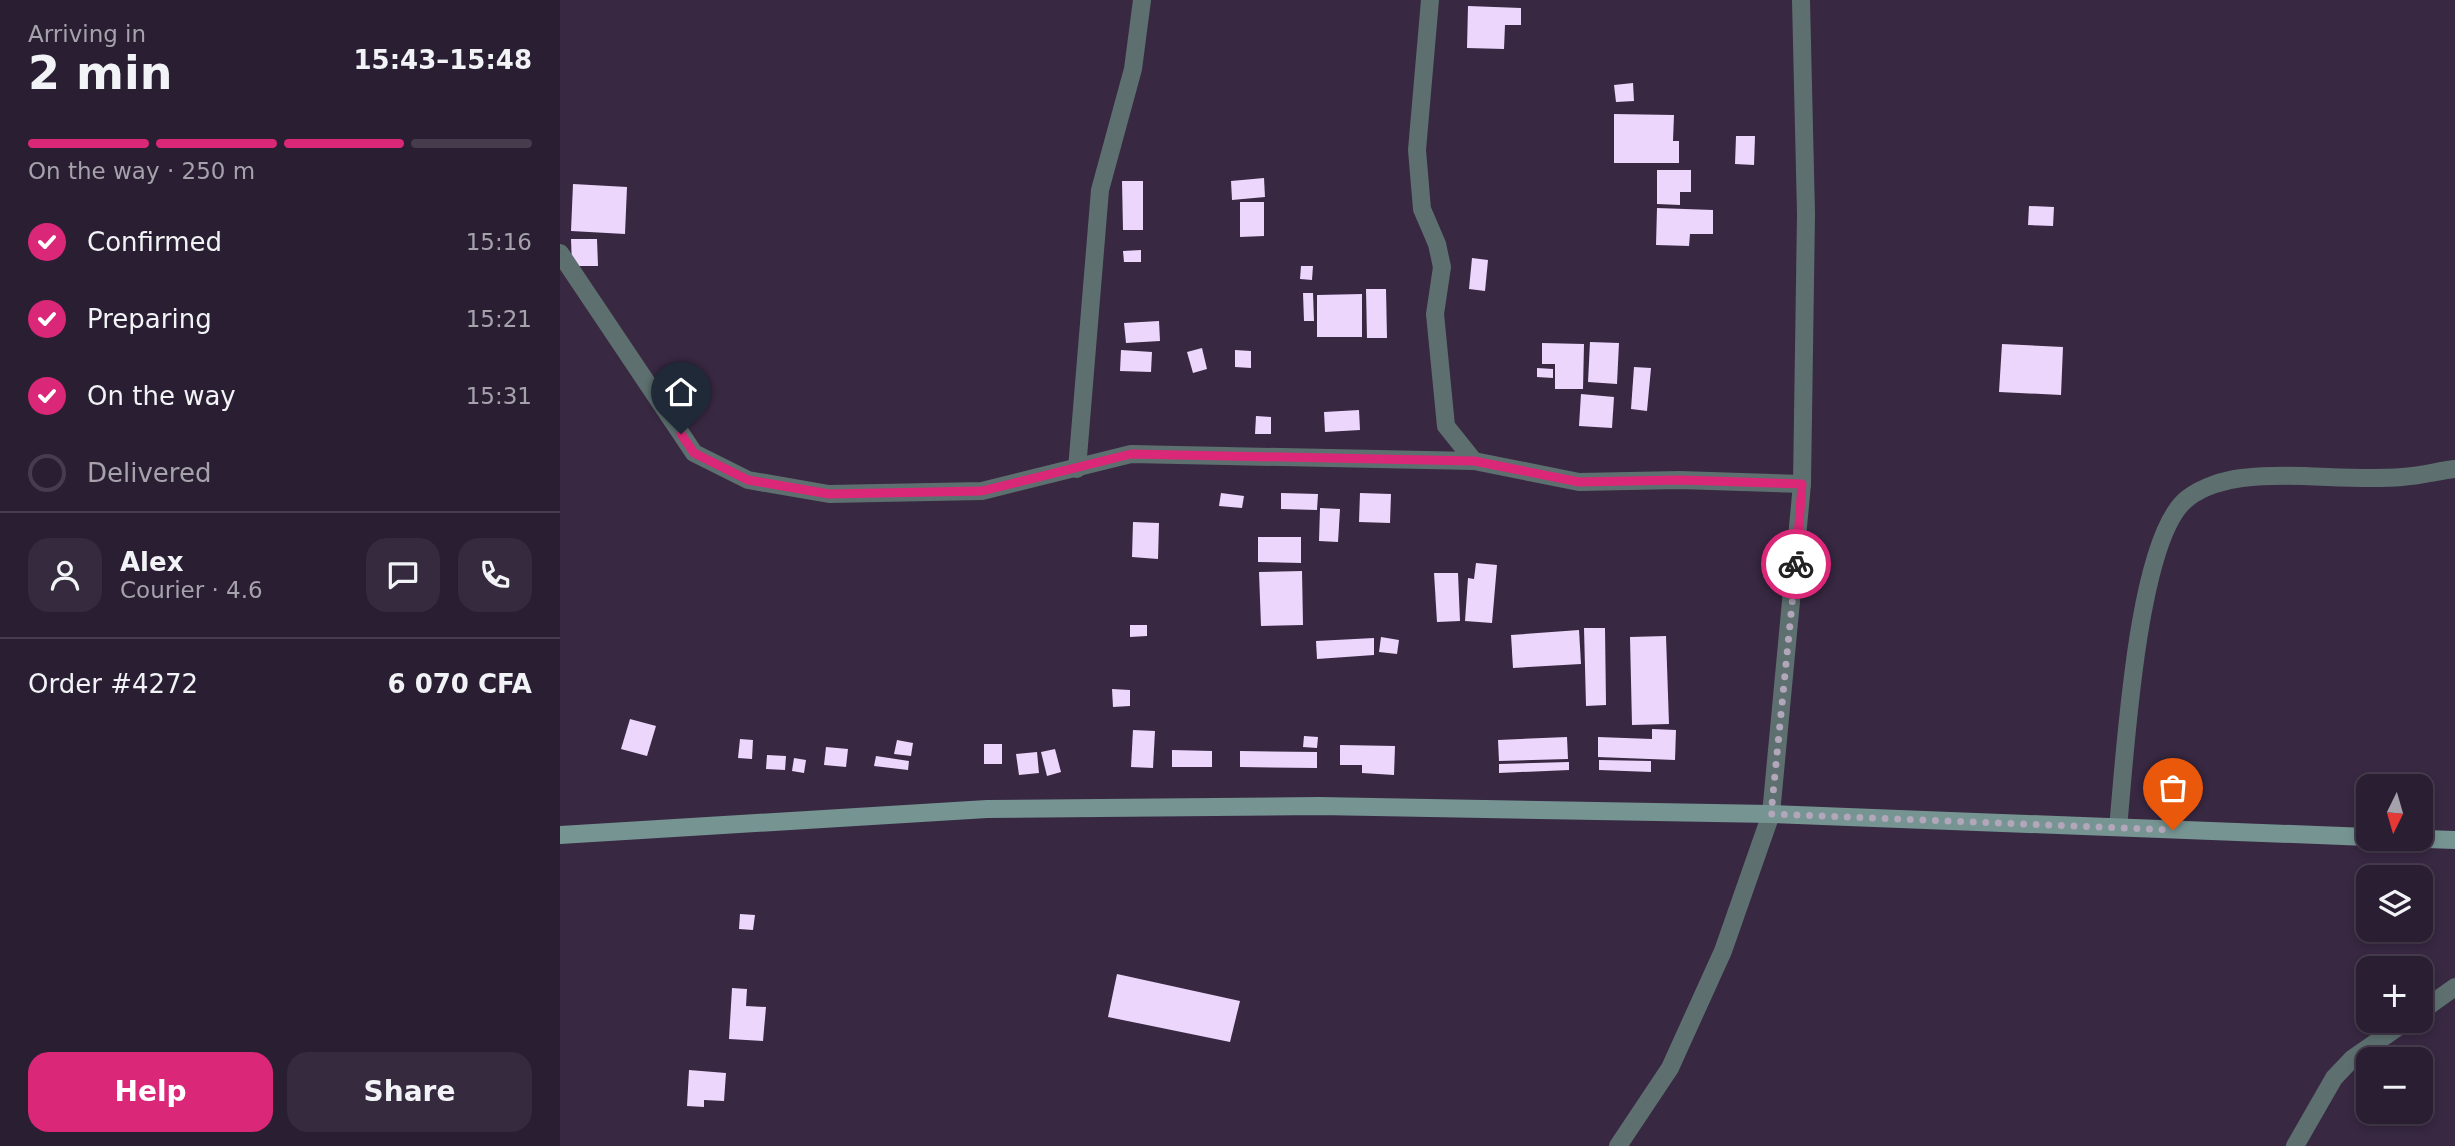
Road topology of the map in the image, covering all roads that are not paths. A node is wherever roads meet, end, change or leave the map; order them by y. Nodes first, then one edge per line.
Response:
1 (1142, 0) edge
2 (1430, 0) edge
3 (1801, 0) edge
4 (560, 253) edge
5 (1474, 461) junction
6 (1077, 469) junction
7 (2455, 469) edge
8 (1802, 484) junction
9 (1771, 814) junction
10 (2118, 827) junction
11 (560, 835) edge
12 (2356, 837) edge
13 (2433, 839) edge
14 (2455, 840) edge
15 (2455, 988) edge
16 (2433, 1003) edge
17 (2390, 1033) edge
18 (1618, 1146) edge
19 (2295, 1146) edge

1 - 6 street
2 - 5 street
3 - 8 street
4 - 6 street
5 - 6 street
5 - 8 street
7 - 10 street
8 - 9 street
9 - 10 street
9 - 11 street
9 - 18 street
10 - 12 street
13 - 14 street
15 - 16 street
17 - 19 street

